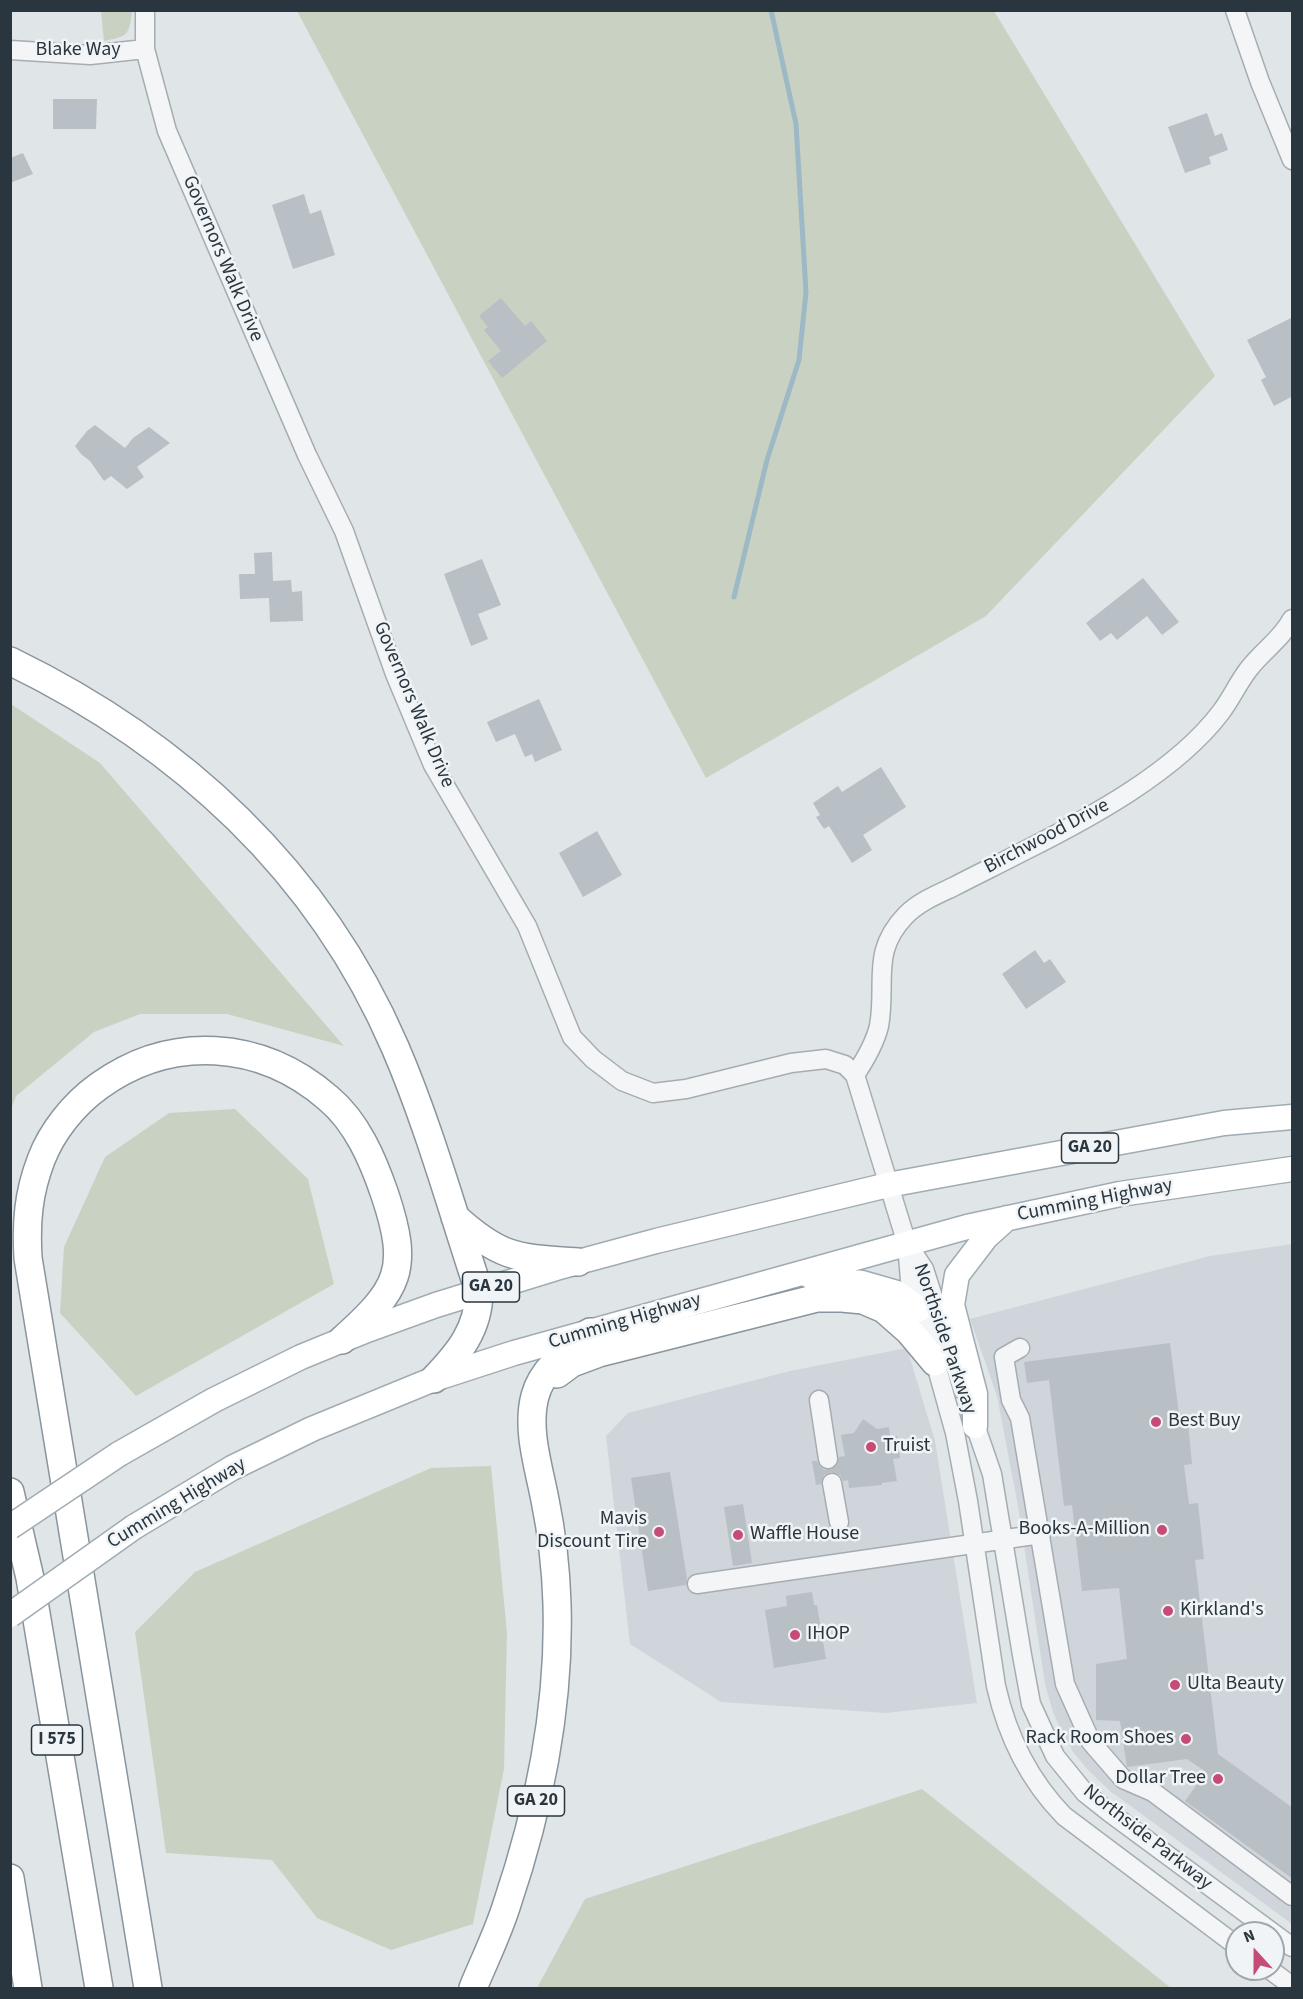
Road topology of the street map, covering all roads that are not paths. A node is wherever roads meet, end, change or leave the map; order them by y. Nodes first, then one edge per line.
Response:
1 (145, 10) edge
2 (1235, 10) edge
3 (145, 49) junction
4 (10, 50) edge
5 (1293, 160) edge
6 (1293, 619) edge
7 (10, 662) edge
8 (855, 1075) junction
9 (1293, 1117) edge
10 (1293, 1171) edge
11 (888, 1185) junction
12 (454, 1216) junction
13 (1007, 1218) junction
14 (907, 1244) junction
15 (578, 1262) junction
16 (803, 1273) junction
17 (479, 1291) junction
18 (920, 1309) junction
19 (590, 1332) junction
20 (342, 1340) junction
21 (1020, 1348) dead end
22 (935, 1362) junction
23 (434, 1379) junction
24 (819, 1400) dead end
25 (975, 1426) junction
26 (828, 1459) dead end
27 (832, 1483) dead end
28 (10, 1492) edge
29 (548, 1514) junction
30 (839, 1522) dead end
31 (10, 1527) edge
32 (1041, 1534) junction
33 (1003, 1540) junction
34 (975, 1544) junction
35 (697, 1584) dead end
36 (10, 1615) edge
37 (10, 1878) edge
38 (1293, 1896) edge
39 (1225, 1937) edge
40 (1293, 1947) edge
41 (28, 1989) edge
42 (99, 1989) edge
43 (148, 1989) edge
44 (473, 1989) edge

1 - 3 street, Governors Walk Drive
2 - 5 street
3 - 4 street, Blake Way
3 - 8 street, Governors Walk Drive
6 - 8 street, Birchwood Drive
7 - 12 highway
8 - 11 street
9 - 11 main road, GA 20
10 - 13 main road, Cumming Highway / GA 20
11 - 14 street
11 - 15 main road, GA 20
12 - 15 highway
12 - 17 highway
13 - 14 main road, Cumming Highway / GA 20
13 - 25 main road
14 - 16 main road, Cumming Highway / GA 20
14 - 18 street, Northside Parkway
14 - 25 street, Northside Parkway
15 - 17 main road, GA 20
16 - 18 main road
16 - 19 main road, Cumming Highway / GA 20
17 - 20 main road, GA 20
17 - 23 highway
18 - 22 street, Northside Parkway
19 - 23 main road, Cumming Highway
19 - 29 highway, GA 20
20 - 31 main road, GA 20, bridge
20 - 43 highway
21 - 32 street
22 - 29 highway
22 - 34 street, Northside Parkway
23 - 36 main road, Cumming Highway, bridge
24 - 26 street
25 - 33 street, Northside Parkway
27 - 30 street
28 - 42 highway, I 575
29 - 44 highway, GA 20
32 - 33 street
32 - 38 street
33 - 34 street
33 - 40 street, Northside Parkway
34 - 35 street
34 - 39 street, Northside Parkway
37 - 41 highway

